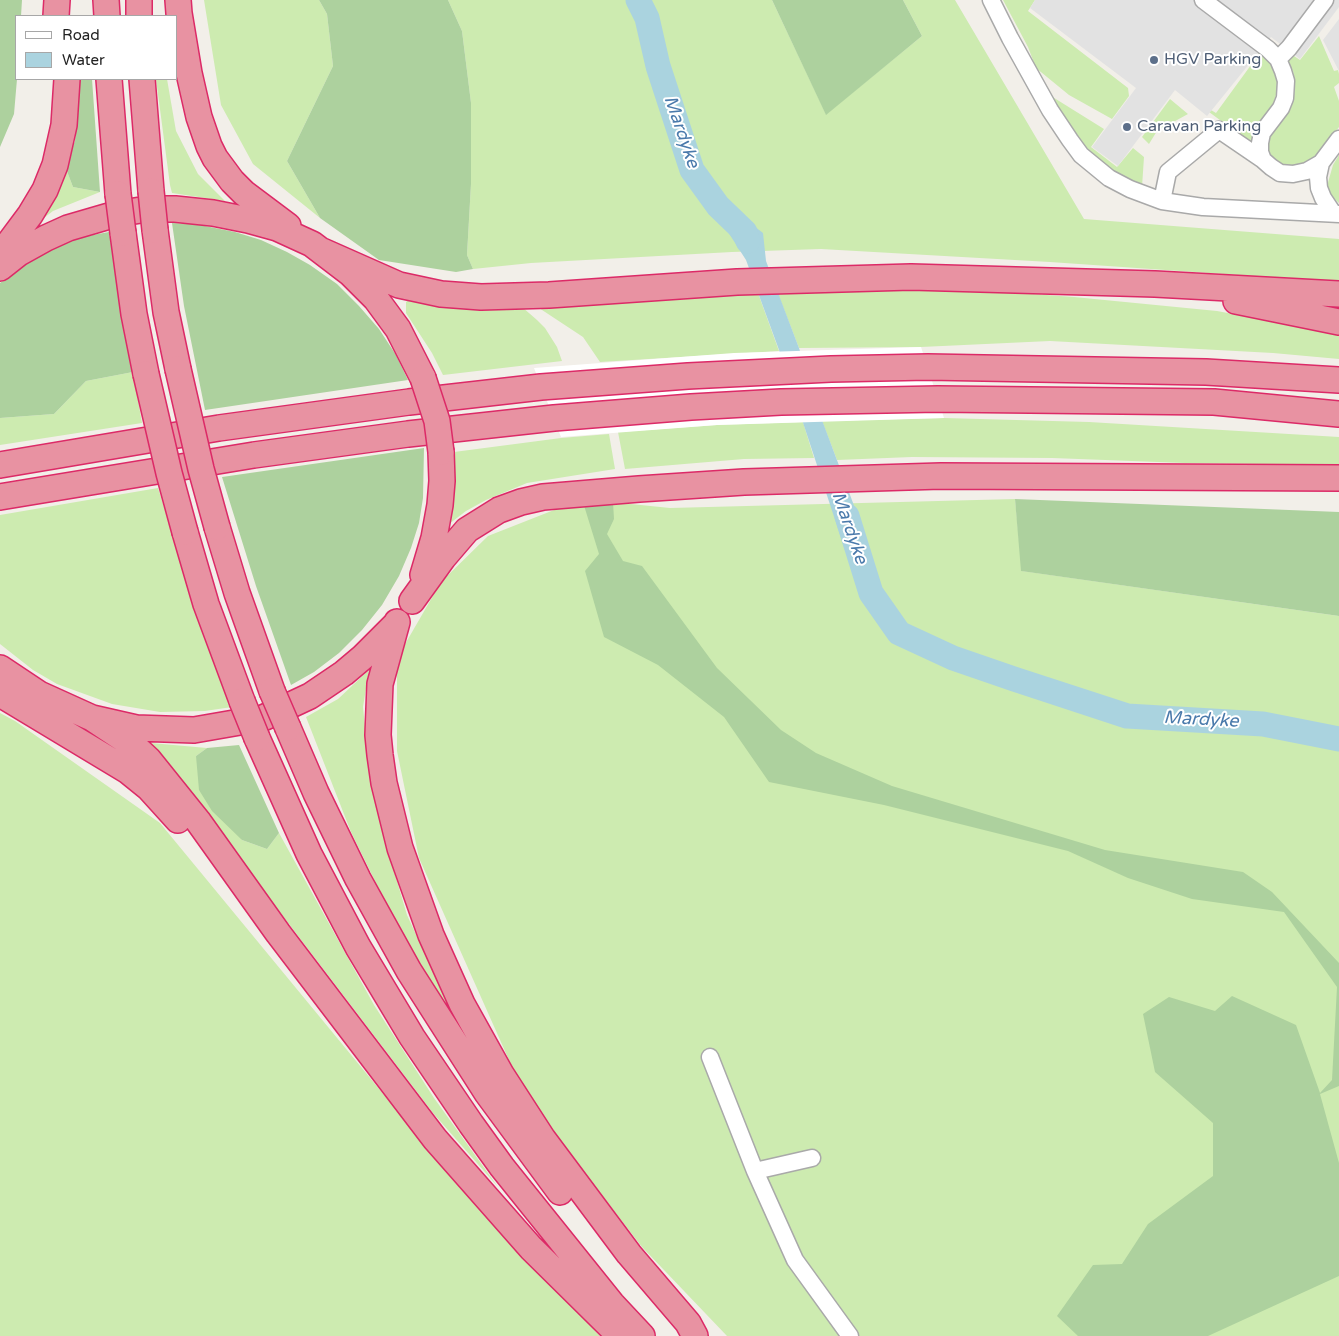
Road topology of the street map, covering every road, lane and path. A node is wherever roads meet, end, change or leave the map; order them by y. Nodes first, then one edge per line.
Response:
1 (57, 0) edge
2 (70, 0) edge
3 (106, 0) edge
4 (139, 0) edge
5 (178, 0) edge
6 (992, 0) edge
7 (1203, 0) edge
8 (1325, 0) edge
9 (56, 15) edge
10 (70, 15) edge
11 (107, 15) edge
12 (139, 15) edge
13 (1278, 59) junction
14 (52, 80) edge
15 (67, 80) edge
16 (109, 80) edge
17 (142, 80) edge
18 (1339, 139) edge
19 (1263, 160) junction
20 (1321, 163) junction
21 (1162, 201) junction
22 (1336, 213) edge
23 (0, 227) edge
24 (316, 247) junction
25 (0, 255) edge
26 (0, 268) edge
27 (1155, 284) junction
28 (1339, 294) edge
29 (1339, 322) edge
30 (1339, 380) edge
31 (1339, 414) edge
32 (0, 465) edge
33 (1262, 478) junction
34 (1339, 478) edge
35 (1339, 484) edge
36 (0, 498) edge
37 (412, 601) junction
38 (397, 622) junction
39 (0, 668) edge
40 (7, 683) edge
41 (92, 718) junction
42 (278, 932) junction
43 (710, 1056) dead end
44 (812, 1158) dead end
45 (755, 1171) junction
46 (620, 1336) edge
47 (642, 1336) edge
48 (689, 1336) edge
49 (695, 1336) edge
50 (850, 1336) edge

1 - 9 highway
2 - 10 highway
3 - 11 highway
4 - 12 highway
5 - 24 highway
6 - 21 lane
7 - 13 lane
8 - 13 lane
13 - 19 lane
14 - 23 highway
15 - 25 highway
16 - 47 highway, bridge
17 - 48 highway, bridge
18 - 20 lane
19 - 20 lane
19 - 21 lane
20 - 22 lane
21 - 22 lane
24 - 26 highway
24 - 27 highway
24 - 37 highway, bridge
27 - 28 highway
27 - 29 highway
30 - 32 highway
31 - 36 highway
33 - 34 highway
33 - 35 highway
33 - 37 highway
37 - 38 highway
38 - 41 highway
38 - 49 highway
39 - 40 highway
40 - 41 highway
40 - 42 highway
41 - 42 highway
42 - 46 highway
43 - 45 lane
44 - 45 lane
45 - 50 lane

